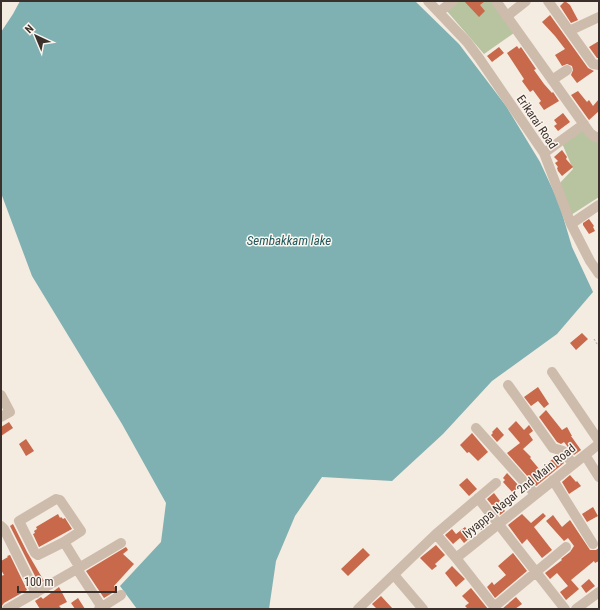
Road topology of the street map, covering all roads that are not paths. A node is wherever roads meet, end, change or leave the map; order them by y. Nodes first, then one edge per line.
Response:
1 (428, 1) edge
2 (453, 1) edge
3 (496, 1) edge
4 (526, 1) edge
5 (548, 1) edge
6 (439, 12) junction
7 (507, 16) junction
8 (599, 17) edge
9 (569, 31) junction
10 (599, 65) edge
11 (567, 70) dead end
12 (552, 80) junction
13 (584, 124) junction
14 (599, 138) edge
15 (544, 153) junction
16 (599, 206) edge
17 (571, 224) junction
18 (599, 274) edge
19 (552, 372) dead end
20 (508, 385) dead end
21 (1, 396) edge
22 (1, 417) edge
23 (476, 428) dead end
24 (599, 440) edge
25 (599, 444) edge
26 (585, 455) junction
27 (573, 464) junction
28 (599, 477) edge
29 (553, 480) junction
30 (496, 483) dead end
31 (535, 494) junction
32 (478, 498) junction
33 (499, 524) junction
34 (1, 526) edge
35 (436, 534) junction
36 (64, 542) junction
37 (121, 542) dead end
38 (593, 544) dead end
39 (566, 547) dead end
40 (456, 558) junction
41 (78, 569) junction
42 (537, 572) junction
43 (394, 576) junction
44 (599, 592) edge
45 (36, 593) junction
46 (121, 595) dead end
47 (101, 608) edge
48 (495, 608) edge
49 (7, 609) edge
50 (358, 609) edge
51 (423, 609) edge
52 (565, 609) edge
53 (576, 609) edge

1 - 6 street, Erikarai Road
2 - 6 street
3 - 7 street
4 - 7 street
5 - 9 street
6 - 15 street, Erikarai Road
7 - 12 street
8 - 9 street
9 - 10 street
11 - 12 street
12 - 13 street
13 - 14 street
13 - 15 street
15 - 17 street, Erikarai Road
16 - 17 street
17 - 18 street, Erikarai Road
19 - 24 street
20 - 27 street
21 - 22 street
23 - 31 street
25 - 26 street, Iyyappa Nagar 2nd Main Road
26 - 27 street, Iyyappa Nagar 2nd Main Road
26 - 28 street
27 - 29 street, Iyyappa Nagar 2nd Main Road
29 - 31 street, Iyyappa Nagar 2nd Main Road
29 - 38 street
30 - 32 street
31 - 33 street, Iyyappa Nagar 2nd Main Road
32 - 33 street
32 - 35 street
33 - 40 street, Iyyappa Nagar 2nd Main Road
33 - 42 street
34 - 45 street
35 - 40 street
35 - 43 street
36 - 36 street
36 - 41 street
37 - 41 street
39 - 42 street
40 - 48 street
41 - 45 street
41 - 47 street
42 - 48 street
42 - 52 street
43 - 50 street
43 - 51 street
44 - 53 street
45 - 49 street
46 - 47 street

